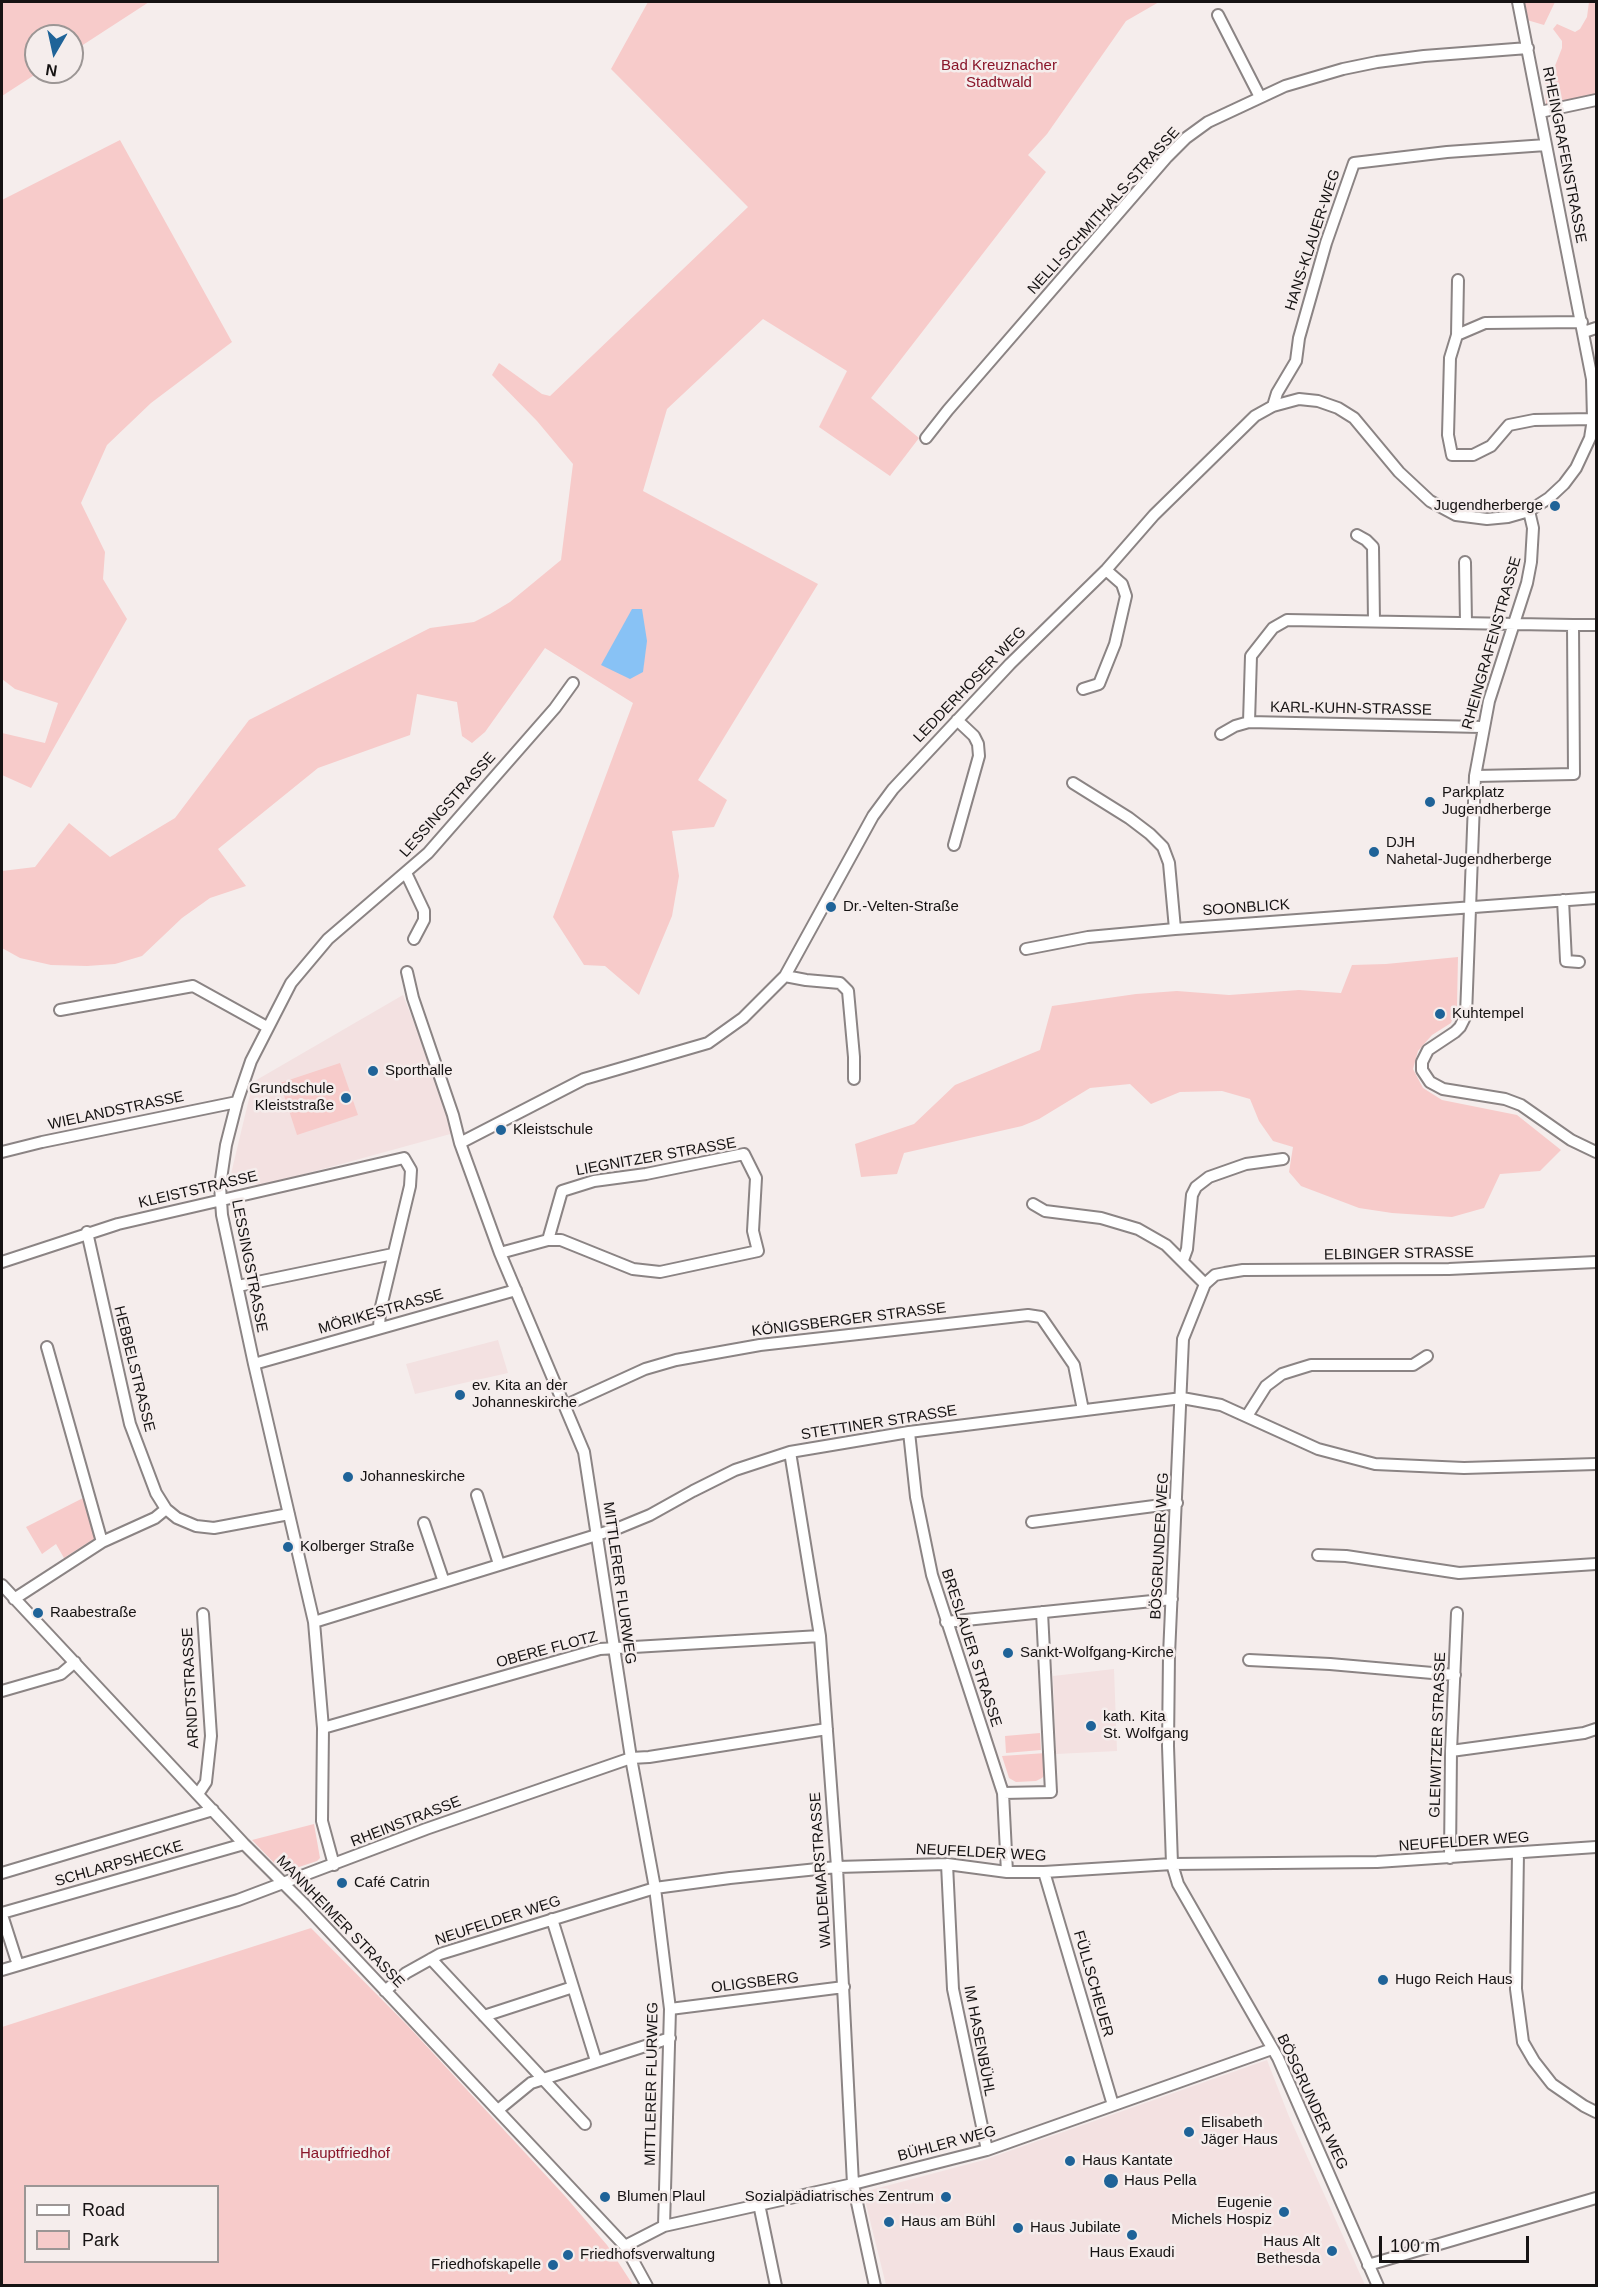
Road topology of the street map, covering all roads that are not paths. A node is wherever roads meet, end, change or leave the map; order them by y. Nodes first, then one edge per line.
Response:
1 (1518, 2) edge
2 (1218, 15) dead end
3 (1528, 48) junction
4 (1260, 97) junction
5 (1596, 100) edge
6 (1540, 112) junction
7 (1546, 145) junction
8 (1458, 280) dead end
9 (1583, 327) junction
10 (1596, 328) edge
11 (1457, 335) junction
12 (1273, 406) junction
13 (1593, 419) junction
14 (926, 438) dead end
15 (1529, 510) junction
16 (1357, 535) dead end
17 (1465, 562) dead end
18 (1106, 570) junction
19 (1374, 621) junction
20 (1466, 623) junction
21 (1514, 624) junction
22 (1573, 625) junction
23 (1596, 625) edge
24 (573, 682) dead end
25 (1083, 689) dead end
26 (957, 720) junction
27 (1249, 722) junction
28 (1482, 727) junction
29 (1221, 734) dead end
30 (1475, 776) junction
31 (1073, 783) dead end
32 (954, 845) dead end
33 (406, 873) junction
34 (1596, 898) edge
35 (1563, 900) junction
36 (1470, 906) junction
37 (1175, 929) junction
38 (414, 939) dead end
39 (1026, 949) dead end
40 (1579, 962) dead end
41 (407, 972) dead end
42 (785, 975) junction
43 (60, 1010) dead end
44 (267, 1027) junction
45 (854, 1080) dead end
46 (237, 1102) junction
47 (460, 1143) junction
48 (2, 1152) edge
49 (1596, 1152) edge
50 (1283, 1159) dead end
51 (220, 1201) junction
52 (1033, 1204) dead end
53 (87, 1232) junction
54 (548, 1240) junction
55 (500, 1253) junction
56 (393, 1254) junction
57 (1183, 1260) junction
58 (2, 1262) edge
59 (1596, 1262) edge
60 (1205, 1284) junction
61 (238, 1286) junction
62 (516, 1290) junction
63 (379, 1328) junction
64 (47, 1347) dead end
65 (1427, 1356) dead end
66 (254, 1364) junction
67 (1182, 1398) junction
68 (566, 1405) junction
69 (1083, 1410) junction
70 (1247, 1416) junction
71 (909, 1432) junction
72 (790, 1452) junction
73 (1596, 1464) edge
74 (477, 1495) dead end
75 (1177, 1503) junction
76 (166, 1509) junction
77 (289, 1514) junction
78 (1032, 1522) dead end
79 (424, 1523) dead end
80 (597, 1534) junction
81 (102, 1542) junction
82 (1318, 1555) dead end
83 (500, 1564) junction
84 (1596, 1564) edge
85 (444, 1581) junction
86 (2, 1585) edge
87 (14, 1599) junction
88 (1172, 1599) junction
89 (1042, 1612) junction
90 (1457, 1613) dead end
91 (202, 1614) dead end
92 (314, 1622) junction
93 (946, 1622) junction
94 (820, 1636) junction
95 (613, 1648) junction
96 (1249, 1660) dead end
97 (75, 1662) junction
98 (1455, 1675) junction
99 (2, 1691) edge
100 (323, 1728) junction
101 (827, 1729) junction
102 (1596, 1729) edge
103 (1451, 1751) junction
104 (631, 1758) junction
105 (1003, 1793) junction
106 (198, 1794) junction
107 (213, 1810) junction
108 (244, 1844) junction
109 (1596, 1848) edge
110 (1518, 1853) junction
111 (1450, 1858) junction
112 (947, 1864) junction
113 (1172, 1864) junction
114 (334, 1865) junction
115 (837, 1867) junction
116 (1006, 1872) junction
117 (1044, 1872) junction
118 (2, 1873) edge
119 (283, 1884) junction
120 (655, 1888) junction
121 (2, 1914) edge
122 (552, 1918) junction
123 (431, 1959) junction
124 (18, 1965) junction
125 (2, 1970) edge
126 (573, 1988) junction
127 (844, 1988) junction
128 (385, 1991) junction
129 (670, 2008) junction
130 (484, 2016) junction
131 (670, 2038) junction
132 (1272, 2049) junction
133 (596, 2061) junction
134 (542, 2079) junction
135 (1113, 2105) junction
136 (498, 2110) junction
137 (1596, 2112) edge
138 (585, 2124) dead end
139 (987, 2150) junction
140 (853, 2184) junction
141 (1596, 2198) edge
142 (759, 2204) junction
143 (663, 2226) junction
144 (625, 2246) junction
145 (1368, 2265) junction
146 (646, 2286) edge
147 (776, 2286) edge
148 (875, 2286) edge
149 (1378, 2286) edge

1 - 3 street, RHEINGRAFENSTRASSE
2 - 4 street
3 - 4 street, NELLI-SCHMITHALS-STRASSE
3 - 6 street, RHEINGRAFENSTRASSE
4 - 14 street, NELLI-SCHMITHALS-STRASSE
5 - 6 street
6 - 7 street, RHEINGRAFENSTRASSE
7 - 9 street, RHEINGRAFENSTRASSE
7 - 12 street, HANS-KLAUER-WEG
8 - 11 street
9 - 10 street
9 - 11 street
9 - 13 street, RHEINGRAFENSTRASSE
11 - 13 street
12 - 15 street, LEDDERHOSER WEG
12 - 18 street, LEDDERHOSER WEG
13 - 15 street, RHEINGRAFENSTRASSE
15 - 21 street, RHEINGRAFENSTRASSE
16 - 19 street
17 - 20 street
18 - 25 street
18 - 26 street, LEDDERHOSER WEG
19 - 20 street
19 - 27 street
20 - 21 street
21 - 22 street
21 - 28 street, RHEINGRAFENSTRASSE
22 - 23 street
22 - 30 street
24 - 33 street, LESSINGSTRASSE
26 - 32 street
26 - 42 street, LEDDERHOSER WEG
27 - 28 street, KARL-KUHN-STRASSE
27 - 29 street, KARL-KUHN-STRASSE
28 - 30 street, RHEINGRAFENSTRASSE
30 - 36 street, RHEINGRAFENSTRASSE
31 - 37 street
33 - 38 street
33 - 44 street, LESSINGSTRASSE
34 - 35 street, SOONBLICK
35 - 36 street, SOONBLICK
35 - 40 street
36 - 37 street, SOONBLICK
36 - 49 street, RHEINGRAFENSTRASSE
37 - 39 street, SOONBLICK
41 - 47 street, MITTLERER FLURWEG
42 - 45 street
42 - 47 street, LEDDERHOSER WEG
43 - 44 street
44 - 46 street, LESSINGSTRASSE
46 - 48 street, WIELANDSTRASSE
46 - 51 street, LESSINGSTRASSE
47 - 55 street, MITTLERER FLURWEG
50 - 57 street
51 - 53 street, KLEISTSTRASSE
51 - 56 street, KLEISTSTRASSE
51 - 61 street, LESSINGSTRASSE
52 - 57 street
53 - 58 street, KLEISTSTRASSE
53 - 76 street, HEBBELSTRASSE
54 - 54 street, LIEGNITZER STRASSE
54 - 55 street
55 - 62 street, MITTLERER FLURWEG
56 - 61 street
56 - 63 street
57 - 60 street
59 - 60 street, ELBINGER STRASSE
60 - 67 street, BÖSGRUNDER WEG
61 - 66 street, LESSINGSTRASSE
62 - 63 street, MÖRIKESTRASSE
62 - 68 street, MITTLERER FLURWEG
63 - 66 street, MÖRIKESTRASSE
64 - 81 street
65 - 70 street
66 - 77 street, LESSINGSTRASSE
67 - 69 street, STETTINER STRASSE
67 - 70 street, STETTINER STRASSE
67 - 75 street, BÖSGRUNDER WEG
68 - 69 street, KÖNIGSBERGER STRASSE
68 - 80 street, MITTLERER FLURWEG
69 - 71 street, STETTINER STRASSE
70 - 73 street, STETTINER STRASSE
71 - 72 street, STETTINER STRASSE
71 - 93 street, BRESLAUER STRASSE
72 - 80 street, STETTINER STRASSE
72 - 94 street, WALDEMARSTRASSE
74 - 83 street
75 - 78 street
75 - 88 street, BÖSGRUNDER WEG
76 - 77 street
76 - 81 street
77 - 92 street, LESSINGSTRASSE
79 - 85 street
80 - 83 street
80 - 95 street, MITTLERER FLURWEG
81 - 87 street
82 - 84 street
83 - 85 street
85 - 92 street
86 - 87 street, MANNHEIMER STRASSE
87 - 97 street, MANNHEIMER STRASSE
88 - 89 street
88 - 113 street, BÖSGRUNDER WEG
89 - 93 street
89 - 105 street
90 - 98 street, GLEIWITZER STRASSE
91 - 106 street, ARNDTSTRASSE
92 - 100 street, LESSINGSTRASSE
93 - 105 street, BRESLAUER STRASSE
94 - 95 street, OBERE FLOTZ
94 - 101 street, WALDEMARSTRASSE
95 - 100 street, OBERE FLOTZ
95 - 104 street, MITTLERER FLURWEG
96 - 98 street
97 - 99 street
97 - 106 street, MANNHEIMER STRASSE
98 - 103 street, GLEIWITZER STRASSE
100 - 114 street, LESSINGSTRASSE
101 - 104 street, RHEINSTRASSE
101 - 115 street, WALDEMARSTRASSE
102 - 103 street
103 - 111 street, GLEIWITZER STRASSE
104 - 114 street, RHEINSTRASSE
104 - 120 street, MITTLERER FLURWEG
105 - 116 street, BRESLAUER STRASSE
106 - 107 street, MANNHEIMER STRASSE
107 - 108 street, MANNHEIMER STRASSE
107 - 118 street, SCHLARPSHECKE
108 - 119 street, MANNHEIMER STRASSE
108 - 121 street, SCHLARPSHECKE
109 - 110 street, NEUFELDER WEG
110 - 111 street, NEUFELDER WEG
110 - 137 street
111 - 113 street, NEUFELDER WEG
112 - 115 street, NEUFELDER WEG
112 - 116 street, NEUFELDER WEG
112 - 139 street, IM HASENBÜHL
113 - 117 street, NEUFELDER WEG
113 - 132 street, BÖSGRUNDER WEG
114 - 119 street, RHEINSTRASSE
115 - 120 street, NEUFELDER WEG
115 - 127 street, WALDEMARSTRASSE
116 - 117 street, NEUFELDER WEG
117 - 135 street, FÜLLSCHEUER
119 - 124 street, RHEINSTRASSE
119 - 128 street, MANNHEIMER STRASSE
120 - 122 street, NEUFELDER WEG
120 - 129 street, MITTLERER FLURWEG
121 - 124 street
122 - 123 street, NEUFELDER WEG
122 - 126 street
123 - 128 street, NEUFELDER WEG
123 - 130 street
124 - 125 street, RHEINSTRASSE
126 - 130 street
126 - 133 street
127 - 129 street, OLIGSBERG
127 - 140 street, WALDEMARSTRASSE
128 - 136 street, MANNHEIMER STRASSE
129 - 131 street, MITTLERER FLURWEG
130 - 134 street
131 - 133 street
131 - 143 street, MITTLERER FLURWEG
132 - 135 street, BÜHLER WEG
132 - 145 street, BÖSGRUNDER WEG
133 - 134 street
134 - 136 street
134 - 138 street
135 - 139 street, BÜHLER WEG
136 - 144 street, MANNHEIMER STRASSE
139 - 140 street, BÜHLER WEG
140 - 142 street, BÜHLER WEG
140 - 148 street, WALDEMARSTRASSE
141 - 145 street
142 - 143 street, BÜHLER WEG
142 - 147 street
143 - 144 street, BÜHLER WEG
144 - 146 street, MANNHEIMER STRASSE
145 - 149 street, BÖSGRUNDER WEG

